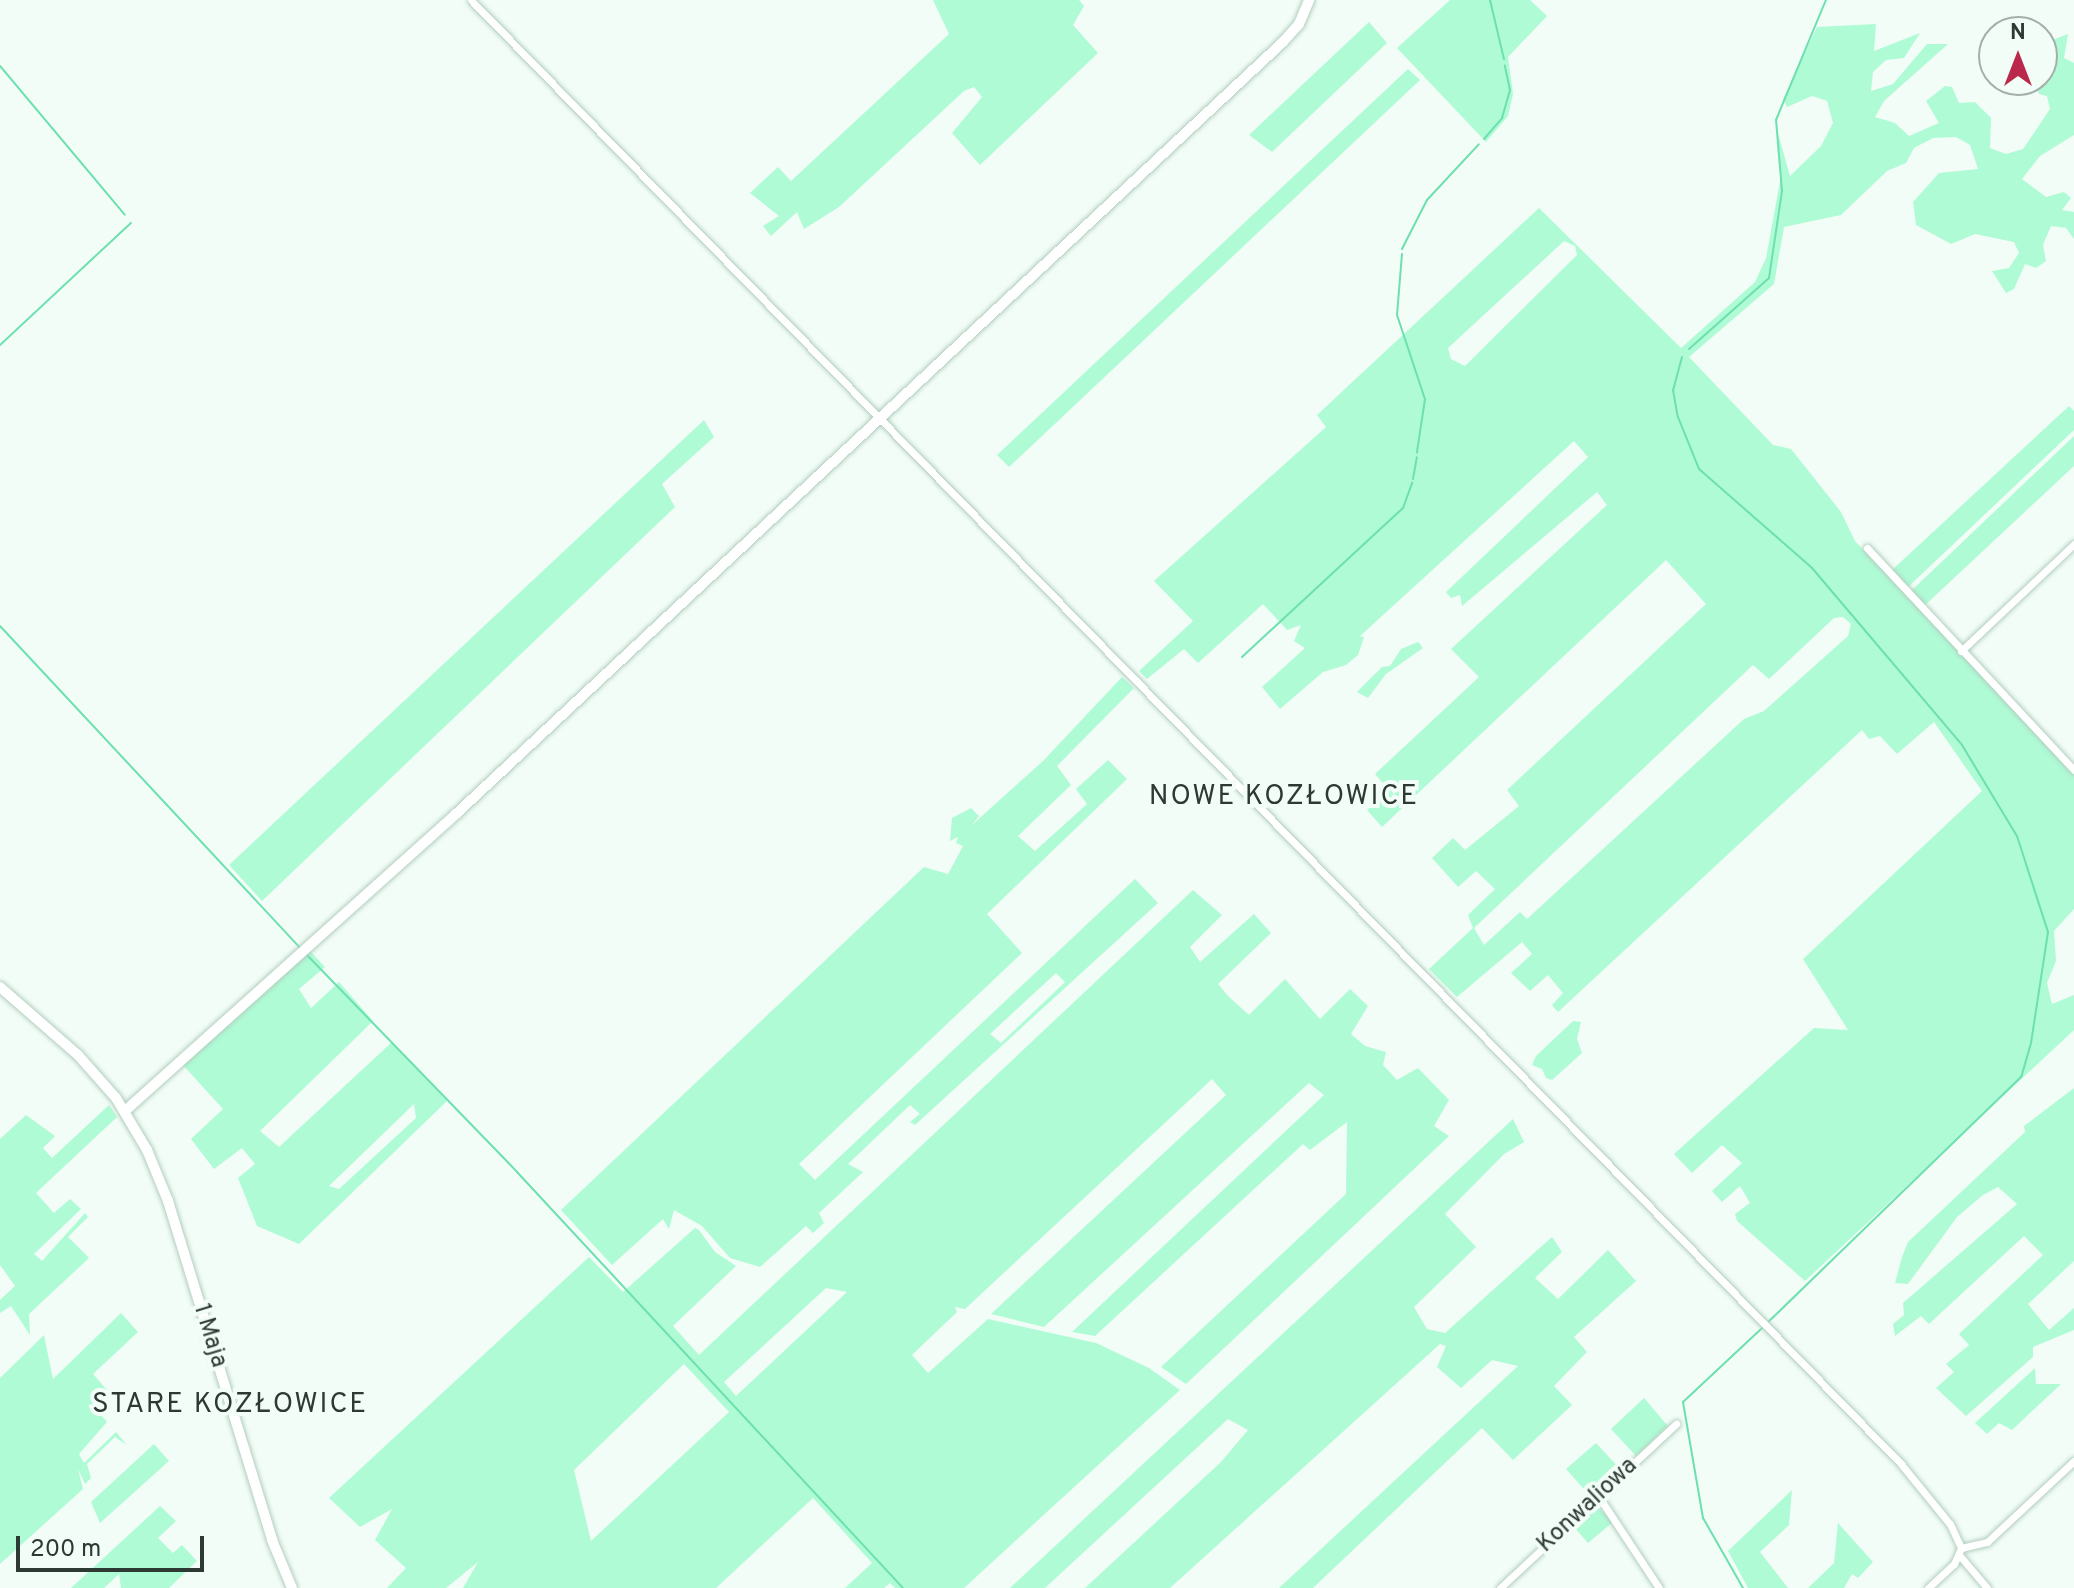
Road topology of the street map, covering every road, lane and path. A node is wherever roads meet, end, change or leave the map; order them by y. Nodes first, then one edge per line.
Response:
1 (471, 0) edge
2 (1309, 0) edge
3 (881, 417) junction
4 (2074, 544) edge
5 (1867, 548) dead end
6 (1961, 651) junction
7 (2074, 770) edge
8 (0, 987) edge
9 (125, 1111) junction
10 (1676, 1424) dead end
11 (2074, 1461) edge
12 (1599, 1497) junction
13 (1961, 1552) junction
14 (292, 1588) edge
15 (1500, 1588) edge
16 (1659, 1588) edge
17 (1928, 1588) edge
18 (1987, 1588) edge

1 - 3 street
2 - 3 street
3 - 9 street
3 - 13 street
4 - 6 street
5 - 6 street
6 - 7 street
8 - 9 street, 1 Maja
9 - 14 street, 1 Maja
10 - 12 street, Konwaliowa
11 - 13 street
12 - 15 street, Konwaliowa
12 - 16 street
13 - 17 street
13 - 18 street

